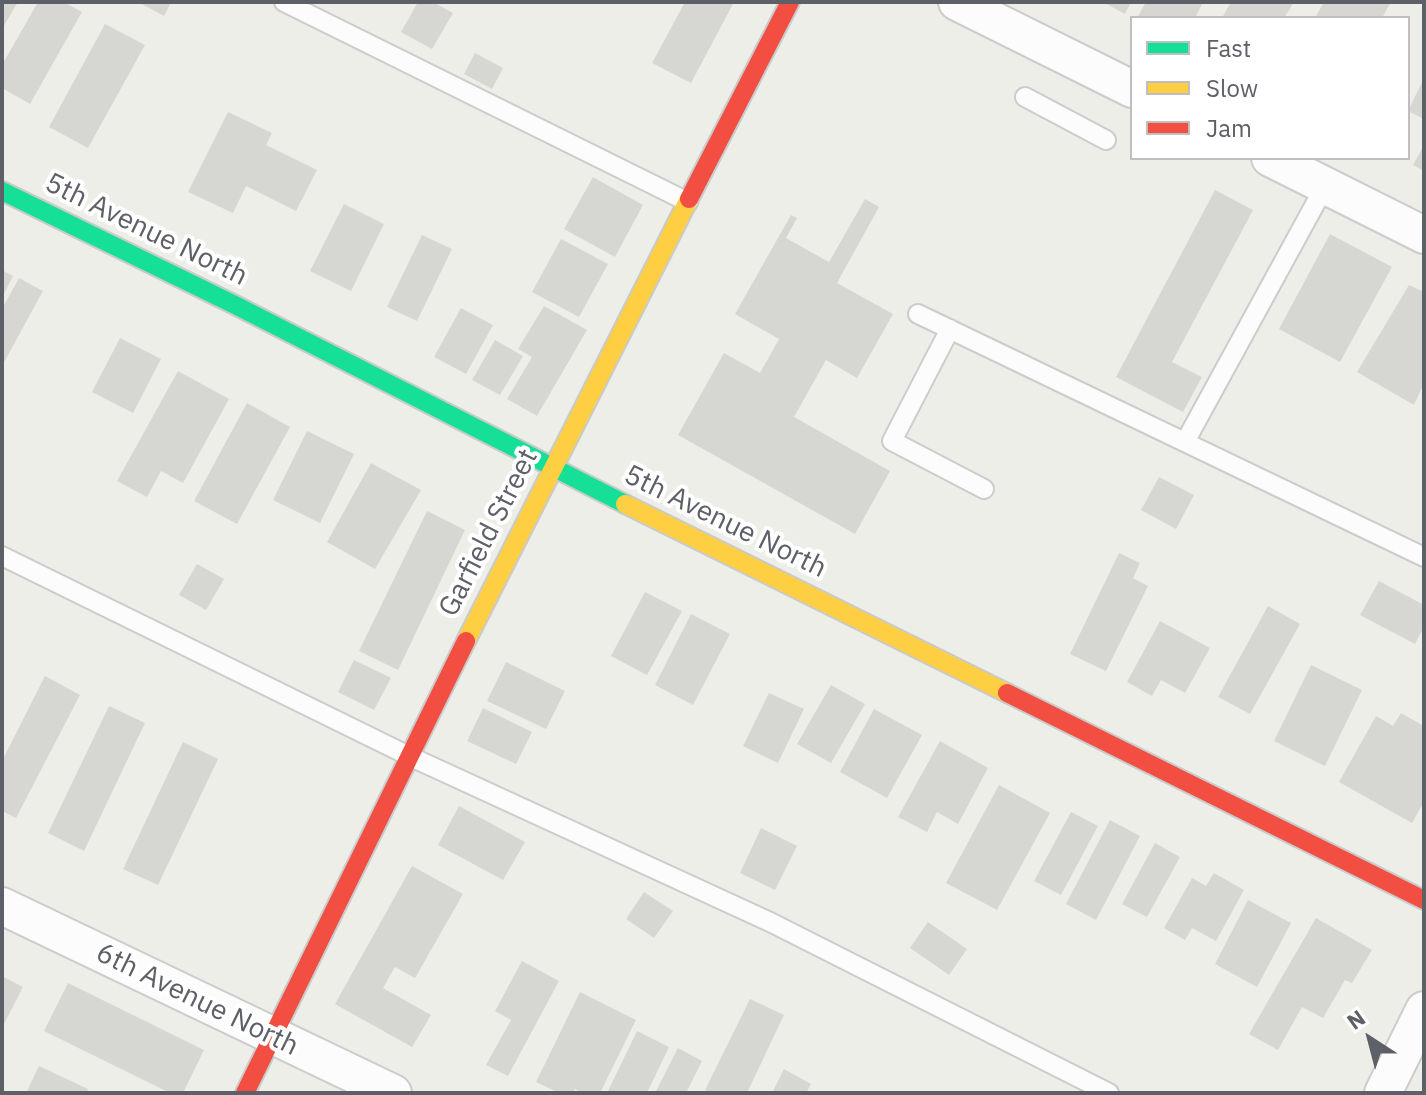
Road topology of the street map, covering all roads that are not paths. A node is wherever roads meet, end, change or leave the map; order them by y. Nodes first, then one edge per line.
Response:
1 (284, 2) edge
2 (790, 2) edge
3 (957, 2) edge
4 (1130, 88) edge
5 (1025, 97) dead end
6 (1106, 140) dead end
7 (1274, 160) edge
8 (1325, 186) junction
9 (2, 191) edge
10 (688, 202) junction
11 (1424, 235) edge
12 (918, 314) dead end
13 (950, 329) junction
14 (1185, 442) junction
15 (554, 467) junction
16 (984, 489) dead end
17 (2, 556) edge
18 (1424, 557) edge
19 (409, 756) junction
20 (1424, 900) edge
21 (2, 906) edge
22 (1424, 1010) edge
23 (272, 1036) junction
24 (245, 1093) edge
25 (393, 1093) edge
26 (1109, 1093) edge
27 (1383, 1093) edge

1 - 10 lane
2 - 10 street, Garfield Street
3 - 4 street
5 - 6 lane
7 - 8 street
8 - 11 street
8 - 14 lane
9 - 15 street, 5th Avenue North
10 - 15 street, Garfield Street
12 - 13 lane
13 - 14 lane
13 - 16 lane
14 - 18 lane
15 - 19 street, Garfield Street
15 - 20 street, 5th Avenue North
17 - 19 lane
19 - 23 street, Garfield Street
19 - 26 lane
21 - 23 street, 6th Avenue North
22 - 27 street
23 - 24 street, Garfield Street
23 - 25 street, 6th Avenue North

